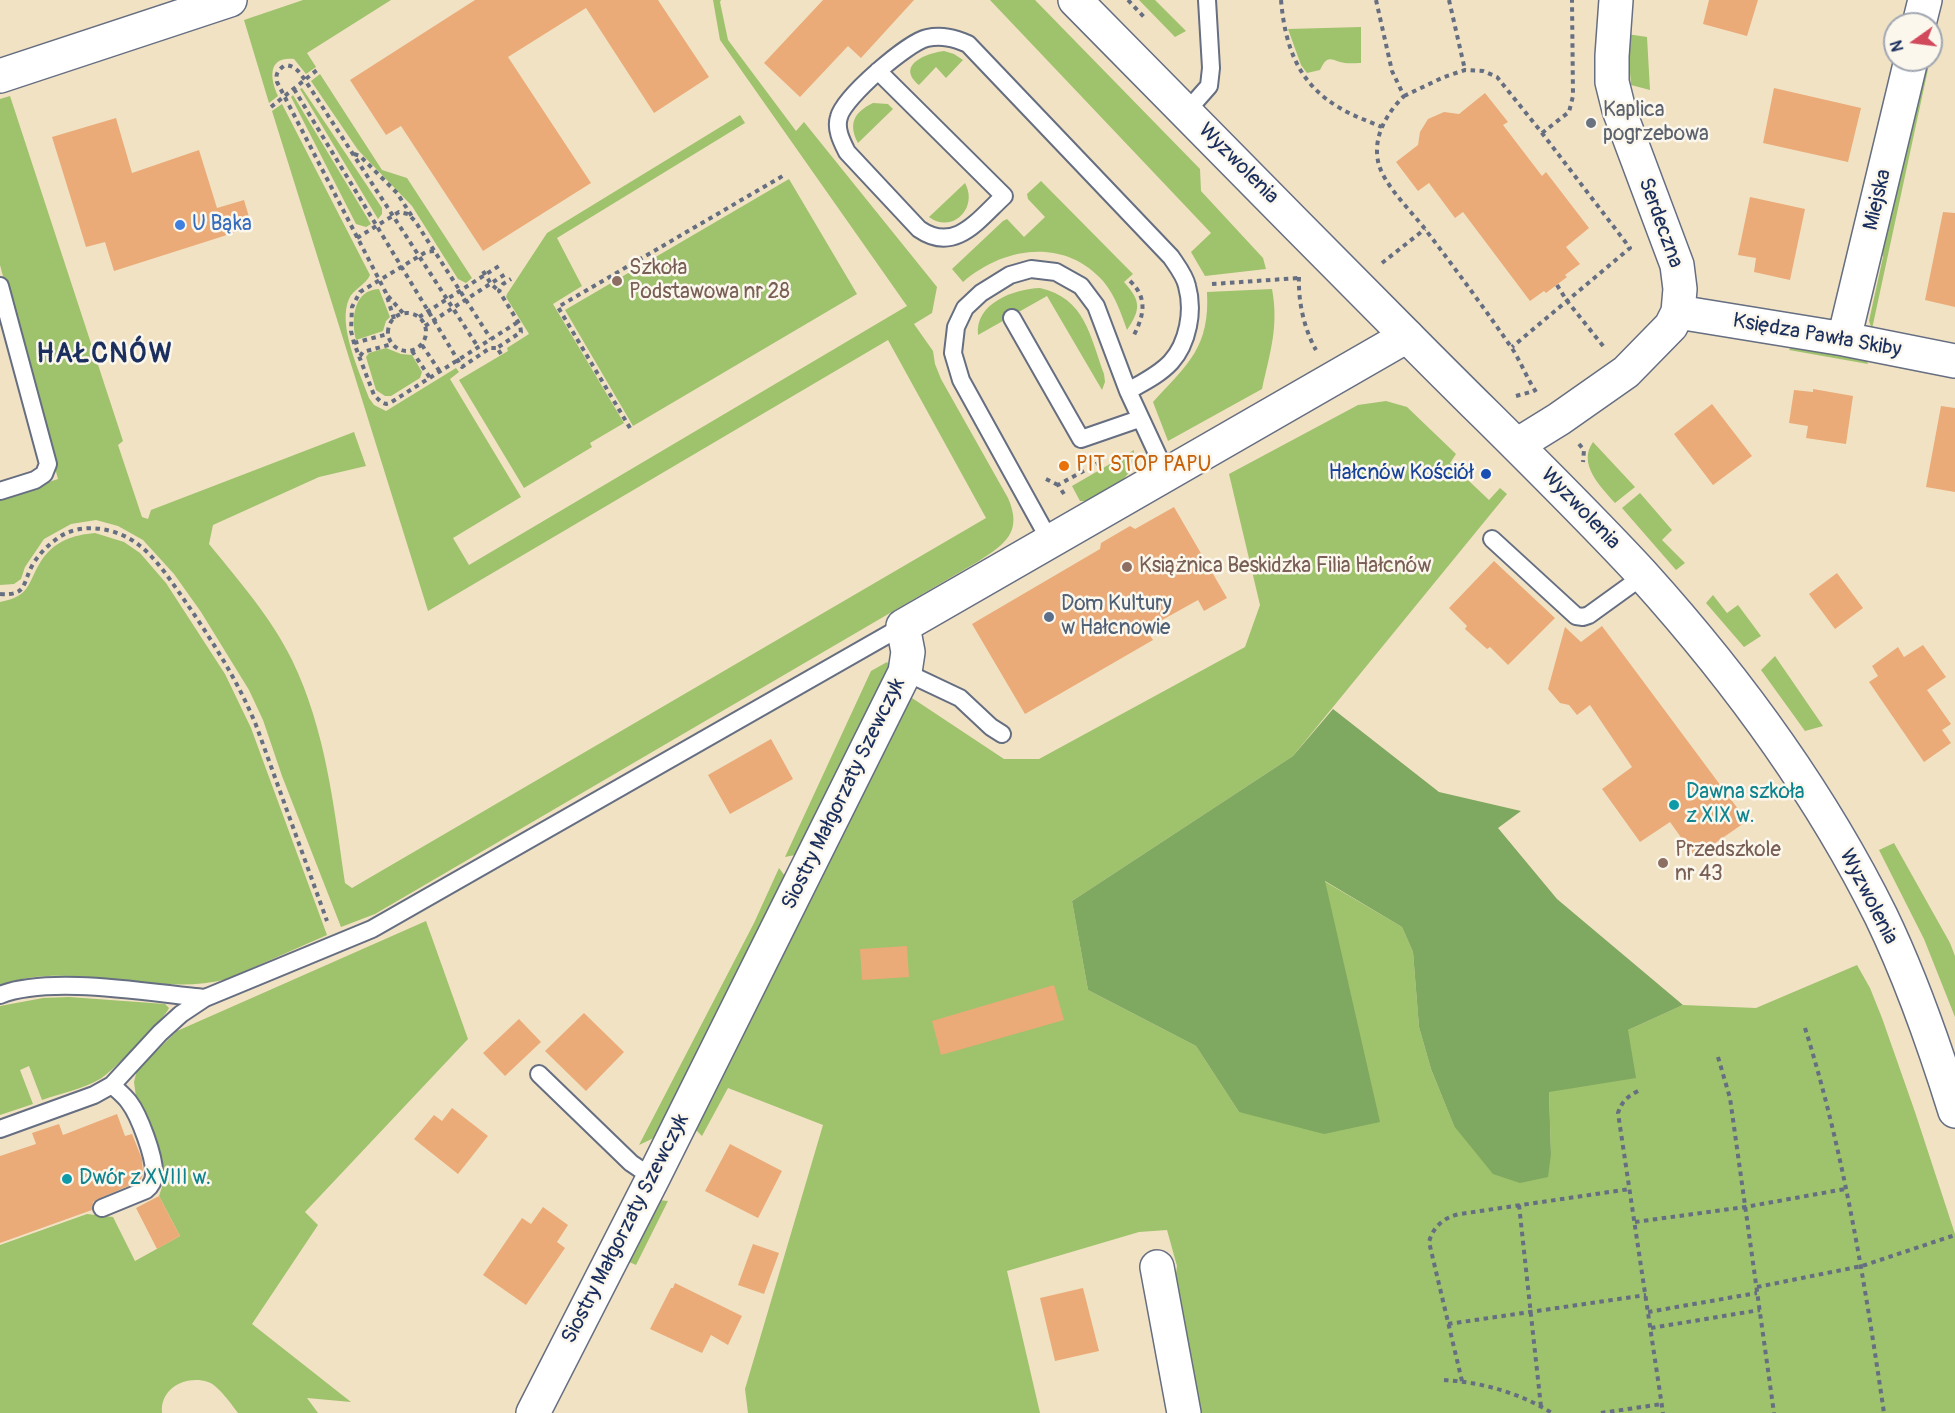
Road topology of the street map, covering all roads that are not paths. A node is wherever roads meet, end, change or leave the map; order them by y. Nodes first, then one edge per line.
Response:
1 (1075, 0) edge
2 (1207, 0) edge
3 (1616, 0) edge
4 (221, 7) edge
5 (878, 71) junction
6 (1908, 72) edge
7 (0, 76) edge
8 (1186, 112) junction
9 (0, 286) edge
10 (1678, 312) junction
11 (1012, 318) dead end
12 (1407, 336) junction
13 (1844, 339) junction
14 (1955, 361) edge
15 (1128, 392) junction
16 (1139, 418) junction
17 (1517, 446) junction
18 (1167, 475) junction
19 (0, 491) edge
20 (1492, 539) dead end
21 (1050, 541) junction
22 (1643, 576) junction
23 (903, 626) junction
24 (905, 672) junction
25 (1002, 734) dead end
26 (0, 995) edge
27 (205, 998) junction
28 (539, 1074) dead end
29 (112, 1085) junction
30 (1955, 1111) edge
31 (0, 1129) edge
32 (653, 1178) junction
33 (102, 1208) dead end
34 (1157, 1267) dead end
35 (533, 1413) edge
36 (1184, 1413) edge

1 - 8 street, Wyzwolenia
2 - 8 lane
3 - 10 street, Serdeczna
4 - 7 street
5 - 5 lane
5 - 15 lane
6 - 13 street, Miejska
8 - 12 street, Wyzwolenia
9 - 19 lane
10 - 13 street, Księdza Pawła Skiby
10 - 17 street
11 - 16 lane
12 - 17 street, Wyzwolenia
12 - 18 street
13 - 14 street, Księdza Pawła Skiby
15 - 16 lane
15 - 21 lane
16 - 18 lane
17 - 22 street, Wyzwolenia
18 - 21 street
20 - 22 lane
21 - 23 street
22 - 30 street, Wyzwolenia
23 - 24 street, Siostry Małgorzaty Szewczyk
23 - 27 lane
24 - 25 lane
24 - 32 street, Siostry Małgorzaty Szewczyk
26 - 27 lane
27 - 29 lane
28 - 32 lane
29 - 31 lane
29 - 33 lane
32 - 35 street, Siostry Małgorzaty Szewczyk
34 - 36 street

